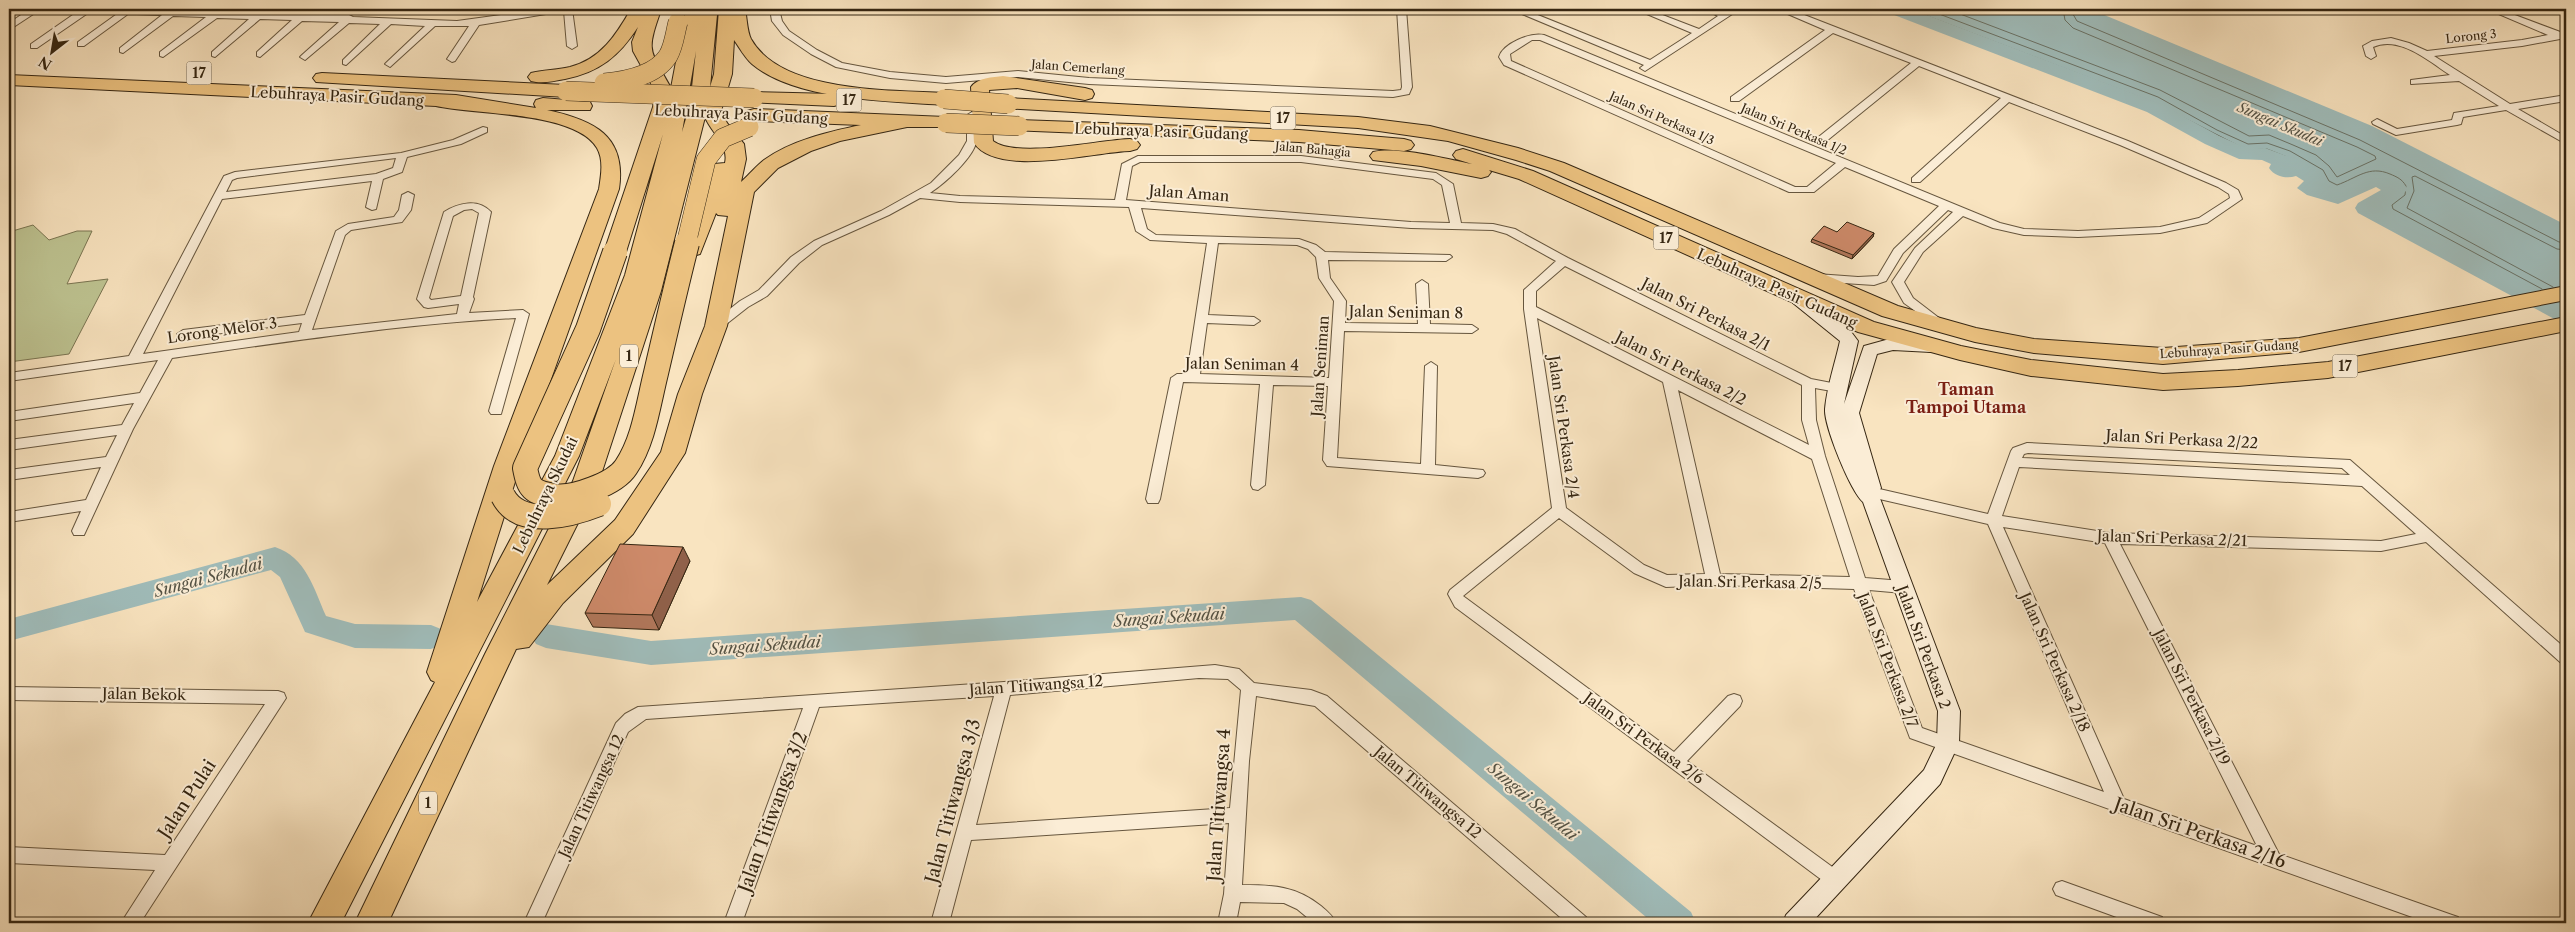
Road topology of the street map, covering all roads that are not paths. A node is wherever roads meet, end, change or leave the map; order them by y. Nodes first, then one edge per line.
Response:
1 (36, 9) edge
2 (68, 9) edge
3 (406, 9) edge
4 (489, 9) edge
5 (562, 9) edge
6 (568, 9) edge
7 (639, 9) edge
8 (653, 9) edge
9 (668, 9) edge
10 (678, 9) edge
11 (694, 9) edge
12 (709, 9) edge
13 (727, 9) edge
14 (738, 9) edge
15 (753, 9) edge
16 (776, 9) edge
17 (1402, 9) edge
18 (1514, 9) edge
19 (1639, 9) edge
20 (1708, 9) edge
21 (1735, 9) edge
22 (1781, 9) edge
23 (2491, 9) edge
24 (86, 10) edge
25 (125, 12) junction
26 (217, 12) edge
27 (171, 13) junction
28 (325, 13) edge
29 (259, 15) junction
30 (1725, 15) junction
31 (302, 16) junction
32 (349, 18) junction
33 (390, 20) junction
34 (405, 21) junction
35 (488, 21) junction
36 (434, 22) junction
37 (476, 23) junction
38 (9, 27) edge
39 (1832, 29) junction
40 (1699, 32) junction
41 (1535, 36) joint
42 (2563, 37) edge
43 (81, 44) dead end
44 (34, 46) dead end
45 (572, 46) dead end
46 (123, 50) dead end
47 (163, 54) dead end
48 (215, 54) dead end
49 (260, 54) dead end
50 (2427, 55) junction
51 (2371, 56) dead end
52 (305, 57) dead end
53 (452, 59) dead end
54 (346, 62) dead end
55 (1918, 62) junction
56 (1651, 64) junction
57 (9, 66) edge
58 (389, 72) junction
59 (1634, 76) junction
60 (968, 78) junction
61 (2462, 78) junction
62 (9, 80) edge
63 (2415, 82) dead end
64 (570, 87) junction
65 (1405, 92) joint
66 (905, 96) junction
67 (2008, 98) junction
68 (2566, 98) edge
69 (1734, 99) dead end
70 (440, 100) junction
71 (944, 101) junction
72 (688, 102) junction
73 (2505, 106) junction
74 (752, 113) junction
75 (906, 122) junction
76 (2377, 122) dead end
77 (483, 130) dead end
78 (2566, 140) edge
79 (1820, 142) dead end
80 (400, 156) junction
81 (1843, 163) junction
82 (1556, 167) junction
83 (378, 177) junction
84 (1535, 179) junction
85 (1916, 180) dead end
86 (609, 189) junction
87 (408, 195) dead end
88 (920, 195) junction
89 (218, 196) junction
90 (1120, 203) junction
91 (1134, 204) junction
92 (1945, 206) junction
93 (372, 207) dead end
94 (1960, 212) junction
95 (1456, 226) junction
96 (1493, 226) joint
97 (1213, 240) junction
98 (1322, 256) junction
99 (1446, 257) dead end
100 (1564, 261) junction
101 (1812, 278) junction
102 (1422, 284) dead end
103 (2566, 293) edge
104 (1796, 297) junction
105 (468, 299) junction
106 (1530, 309) junction
107 (462, 317) junction
108 (310, 318) junction
109 (1202, 318) junction
110 (1254, 322) dead end
111 (2566, 324) edge
112 (716, 326) junction
113 (1340, 327) junction
114 (1424, 328) junction
115 (1472, 329) dead end
116 (183, 334) dead end
117 (304, 335) junction
118 (1937, 336) junction
119 (168, 354) junction
120 (133, 360) junction
121 (1431, 366) dead end
122 (1193, 377) junction
123 (9, 378) edge
124 (1267, 380) junction
125 (1669, 380) junction
126 (1336, 382) junction
127 (1808, 383) junction
128 (1837, 388) junction
129 (144, 398) junction
130 (496, 411) dead end
131 (9, 416) edge
132 (126, 430) junction
133 (680, 434) junction
134 (9, 445) edge
135 (1818, 456) junction
136 (2016, 457) junction
137 (112, 461) junction
138 (1428, 469) junction
139 (1478, 473) dead end
140 (9, 475) edge
141 (2365, 481) junction
142 (1258, 485) dead end
143 (1868, 493) junction
144 (1153, 499) dead end
145 (92, 504) junction
146 (1559, 510) junction
147 (9, 517) edge
148 (1992, 520) junction
149 (79, 531) dead end
150 (2426, 537) junction
151 (2110, 538) junction
152 (1714, 579) junction
153 (1858, 583) junction
154 (1903, 587) junction
155 (1455, 594) joint
156 (2566, 658) edge
157 (486, 682) junction
158 (1004, 688) junction
159 (1249, 689) junction
160 (9, 692) edge
161 (278, 698) joint
162 (1734, 701) dead end
163 (813, 702) junction
164 (420, 739) junction
165 (1948, 743) junction
166 (1676, 761) junction
167 (2118, 804) junction
168 (1236, 815) junction
169 (966, 833) junction
170 (9, 855) edge
171 (2272, 858) junction
172 (169, 863) junction
173 (1836, 880) junction
174 (2062, 889) dead end
175 (1232, 894) junction
176 (130, 923) edge
177 (324, 923) edge
178 (371, 923) edge
179 (533, 923) edge
180 (733, 923) edge
181 (940, 923) edge
182 (1227, 923) edge
183 (1327, 923) edge
184 (1580, 923) edge
185 (1795, 923) edge
186 (2156, 923) edge
187 (2452, 923) edge

1 - 38 street
2 - 24 street
3 - 34 street
4 - 35 street
5 - 35 street
6 - 45 street
7 - 58 highway
8 - 74 highway, bridge
9 - 72 highway
10 - 64 highway, bridge
11 - 72 highway, Lebuhraya Skudai / 1
12 - 72 highway, Lebuhraya Skudai / 1
13 - 133 highway
14 - 66 highway
15 - 66 highway
16 - 60 street, Jalan Cemerlang
17 - 65 street
18 - 56 street
19 - 40 street
20 - 30 street
21 - 30 street
22 - 39 street
23 - 42 street
24 - 25 street
24 - 44 street
25 - 27 street
25 - 43 street
26 - 27 street
26 - 29 street
26 - 47 street
27 - 46 street
28 - 31 street
28 - 32 street
29 - 31 street
29 - 48 street
30 - 40 street
31 - 49 street
32 - 33 street
32 - 52 street
33 - 34 street
33 - 54 street
34 - 36 street
35 - 37 street
36 - 37 street
36 - 58 street
37 - 53 street
39 - 55 street
39 - 69 street
40 - 56 street
41 - 59 street, Jalan Sri Perkasa 1/2
41 - 81 street, Jalan Sri Perkasa 1/3
42 - 50 street, Lorong 3
50 - 51 street
50 - 61 street, Lorong 3
55 - 67 street
55 - 79 street
56 - 59 street
57 - 58 highway, Lebuhraya Pasir Gudang / 17
58 - 64 highway, Lebuhraya Pasir Gudang / 17
59 - 81 street, Jalan Sri Perkasa 1/2
60 - 65 street, Jalan Cemerlang
60 - 88 street
61 - 63 street
61 - 73 street, Lorong 3
62 - 70 highway, Lebuhraya Pasir Gudang / 17
64 - 74 highway, Lebuhraya Pasir Gudang / 17, bridge
66 - 71 highway
67 - 85 street
67 - 94 street, Jalan Sri Perkasa 1/2
68 - 73 street
70 - 74 highway, Lebuhraya Pasir Gudang / 17
70 - 86 highway
71 - 74 highway, Lebuhraya Pasir Gudang / 17
71 - 82 highway, Lebuhraya Pasir Gudang / 17, bridge
72 - 86 highway, bridge
72 - 157 highway, Lebuhraya Skudai / 1
72 - 164 highway, Lebuhraya Skudai / 1
73 - 76 street
73 - 78 street, Lorong 3
74 - 75 highway, Lebuhraya Pasir Gudang / 17
75 - 84 highway, Lebuhraya Pasir Gudang / 17, bridge
75 - 112 highway
77 - 80 street
80 - 83 street
80 - 89 street, Lorong Melor 3
81 - 92 street, Jalan Sri Perkasa 1/2
82 - 84 highway
82 - 101 highway, Lebuhraya Pasir Gudang / 17
83 - 89 street
83 - 93 street
84 - 104 highway, Lebuhraya Pasir Gudang / 17
86 - 164 highway
87 - 108 street
88 - 90 street, Jalan Aman
88 - 112 street
89 - 120 street, Lorong Melor 3
90 - 91 street, Jalan Aman
90 - 95 street, Jalan Bahagia
91 - 95 street, Jalan Aman
91 - 97 street
92 - 94 street, Jalan Sri Perkasa 1/2
92 - 101 street
94 - 118 street
95 - 96 street, Jalan Aman
96 - 100 street, Jalan Sri Perkasa 2/1
97 - 98 street
97 - 109 street
98 - 99 street
98 - 113 street, Jalan Seniman
100 - 106 street, Jalan Sri Perkasa 2/4
100 - 127 street, Jalan Sri Perkasa 2/1
101 - 118 highway, Lebuhraya Pasir Gudang / 17
102 - 114 street
103 - 118 highway, Lebuhraya Pasir Gudang / 17
104 - 118 highway, Lebuhraya Pasir Gudang / 17
104 - 128 street, Jalan Sri Perkasa 2
105 - 105 street
105 - 107 street
106 - 125 street, Jalan Sri Perkasa 2/2
106 - 146 street, Jalan Sri Perkasa 2/4
107 - 117 street, Lorong Melor 3
107 - 130 street, Lorong Melor 3
108 - 116 street
108 - 117 street
109 - 110 street
109 - 122 street
111 - 118 highway, Lebuhraya Pasir Gudang / 17
112 - 133 highway
113 - 114 street, Jalan Seniman 8
113 - 126 street, Jalan Seniman
114 - 115 street, Jalan Seniman 8
117 - 119 street, Lorong Melor 3
118 - 143 street, Jalan Sri Perkasa 2
119 - 120 street, Lorong Melor 3
119 - 129 street
120 - 123 street
121 - 138 street
122 - 124 street, Jalan Seniman 4
122 - 144 street, Jalan Seniman 4
124 - 126 street, Jalan Seniman 4
124 - 142 street
125 - 135 street, Jalan Sri Perkasa 2/2
125 - 152 street
126 - 138 street, Jalan Seniman
127 - 128 street, Jalan Sri Perkasa 2/1
127 - 135 street
128 - 143 street, Jalan Sri Perkasa 2
129 - 131 street
129 - 132 street
132 - 134 street
132 - 137 street
133 - 157 highway
135 - 153 street
136 - 141 street
136 - 141 street, Jalan Sri Perkasa 2/22
136 - 148 street
137 - 140 street
137 - 145 street
138 - 139 street, Jalan Seniman
141 - 150 street
143 - 148 street, Jalan Sri Perkasa 2/21
143 - 154 street, Jalan Sri Perkasa 2
145 - 147 street
145 - 149 street
146 - 152 street, Jalan Sri Perkasa 2/5
146 - 155 street, Jalan Sri Perkasa 2/4
148 - 151 street, Jalan Sri Perkasa 2/21
148 - 167 street, Jalan Sri Perkasa 2/18
150 - 151 street, Jalan Sri Perkasa 2/21
150 - 156 street
151 - 171 street, Jalan Sri Perkasa 2/19
152 - 153 street, Jalan Sri Perkasa 2/5
153 - 154 street, Jalan Sri Perkasa 2/5
153 - 165 street, Jalan Sri Perkasa 2/7
154 - 165 street, Jalan Sri Perkasa 2
155 - 166 street, Jalan Sri Perkasa 2/6
157 - 178 highway, Lebuhraya Skudai / 1
158 - 159 street, Jalan Titiwangsa 12
158 - 163 street, Jalan Titiwangsa 12
158 - 169 street, Jalan Titiwangsa 3/3
159 - 168 street, Jalan Titiwangsa 4
159 - 184 street, Jalan Titiwangsa 12
160 - 161 street, Jalan Bekok
161 - 172 street, Jalan Pulai
162 - 166 street
163 - 179 street, Jalan Titiwangsa 12
163 - 180 street, Jalan Titiwangsa 3/2
164 - 177 highway, Lebuhraya Skudai / 1
165 - 167 street, Jalan Sri Perkasa 2/16
165 - 173 street, Jalan Sri Perkasa 2
166 - 173 street, Jalan Sri Perkasa 2/6
167 - 171 street, Jalan Sri Perkasa 2/16
168 - 169 street
168 - 175 street, Jalan Titiwangsa 4
169 - 181 street, Jalan Titiwangsa 3/3
170 - 172 street
171 - 187 street, Jalan Sri Perkasa 2/16
172 - 176 street, Jalan Pulai
173 - 185 street, Jalan Sri Perkasa 2
174 - 186 street
175 - 182 street, Jalan Titiwangsa 4
175 - 183 street

